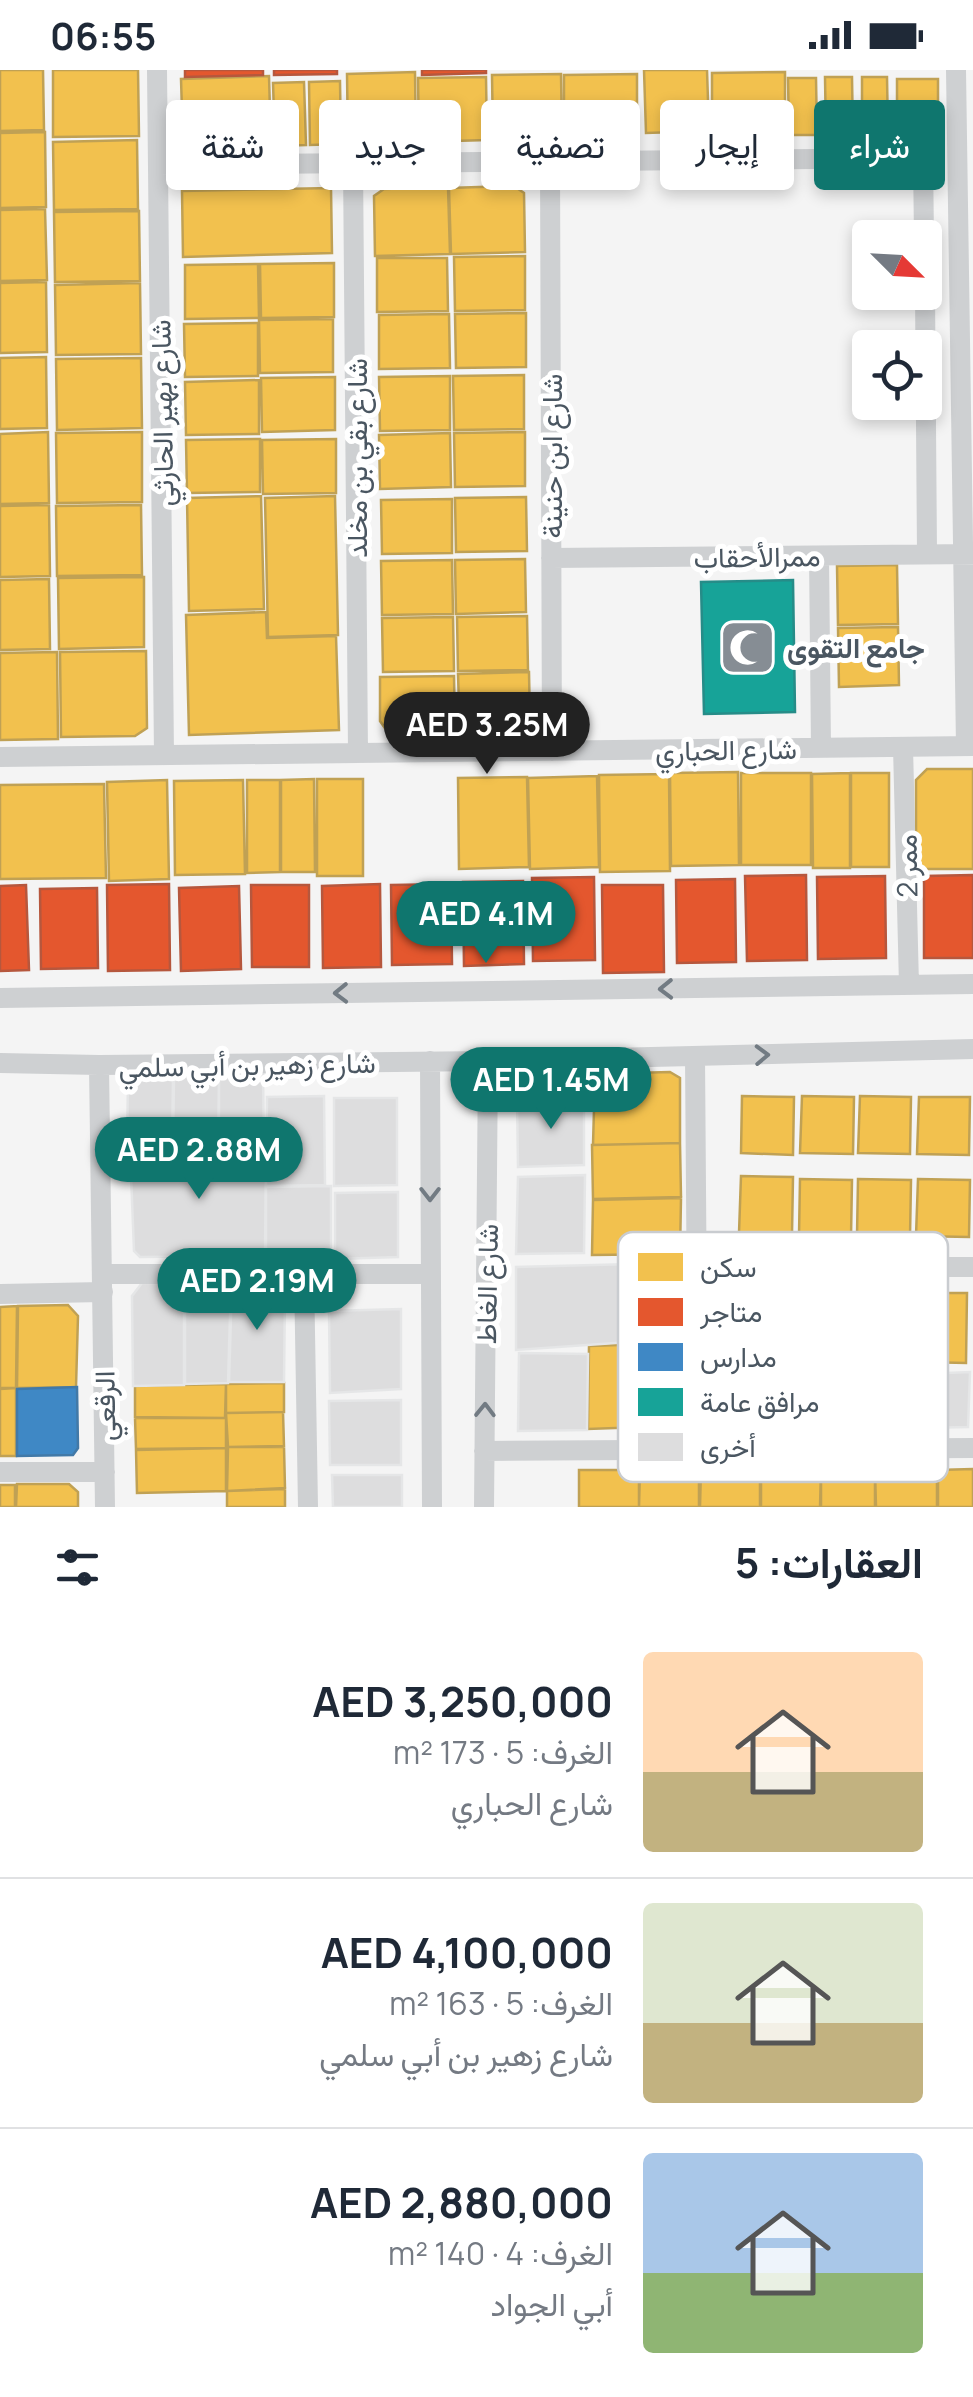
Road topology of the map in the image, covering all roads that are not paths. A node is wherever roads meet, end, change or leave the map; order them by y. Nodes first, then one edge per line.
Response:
1 (157, 70) edge
2 (956, 70) edge
3 (640, 161) edge
4 (319, 164) edge
5 (158, 165) junction
6 (354, 190) edge
7 (550, 190) edge
8 (924, 220) edge
9 (925, 310) edge
10 (927, 554) junction
11 (968, 554) edge
12 (819, 556) junction
13 (552, 558) junction
14 (970, 746) edge
15 (903, 747) junction
16 (820, 748) junction
17 (552, 751) junction
18 (358, 753) junction
19 (164, 755) junction
20 (0, 757) edge
21 (973, 984) edge
22 (909, 985) junction
23 (0, 998) edge
24 (973, 1049) edge
25 (696, 1057) junction
26 (430, 1062) junction
27 (488, 1062) junction
28 (0, 1063) edge
29 (99, 1065) junction
30 (696, 1232) edge
31 (948, 1267) edge
32 (973, 1267) edge
33 (304, 1274) junction
34 (431, 1274) junction
35 (103, 1283) junction
36 (0, 1294) edge
37 (948, 1448) edge
38 (973, 1448) edge
39 (484, 1451) junction
40 (618, 1452) edge
41 (0, 1472) edge
42 (105, 1472) junction
43 (105, 1507) edge
44 (308, 1507) edge
45 (432, 1507) edge
46 (484, 1507) edge

1 - 5 street, شارع بهير الحارثي
2 - 11 street
3 - 8 street
4 - 5 street
5 - 19 street, شارع بهير الحارثي
6 - 18 street, شارع بقي بن مخلد
7 - 13 street, شارع ابن حنينة
9 - 10 street
10 - 11 street, ممرالأحقاب
10 - 12 street, ممرالأحقاب
11 - 14 street
12 - 13 street, ممرالأحقاب
12 - 16 street
13 - 17 street, شارع ابن حنينة
14 - 15 street, شارع الحباري
15 - 16 street, شارع الحباري
15 - 22 street, ممر 2
16 - 17 street, شارع الحباري
17 - 18 street, شارع الحباري
18 - 19 street, شارع الحباري
19 - 20 street, شارع الحباري
21 - 22 street
22 -> 23 street
25 -> 24 street, شارع زهير بن أبي سلمي
25 - 27 street, شارع زهير بن أبي سلمي
25 - 30 street
26 - 27 street, شارع زهير بن أبي سلمي
26 - 29 street, شارع زهير بن أبي سلمي
26 -> 34 street, شارع الغاط
39 -> 27 street, شارع الغاط
28 - 29 street, شارع زهير بن أبي سلمي
29 - 35 street, الرقعي
31 - 32 street
33 - 34 street
33 - 35 street
33 - 44 street
34 - 45 street, شارع الغاط
35 - 36 street
35 - 42 street, الرقعي
37 - 38 street
39 - 40 street
39 - 46 street, شارع الغاط
41 - 42 street
42 - 43 street, الرقعي

